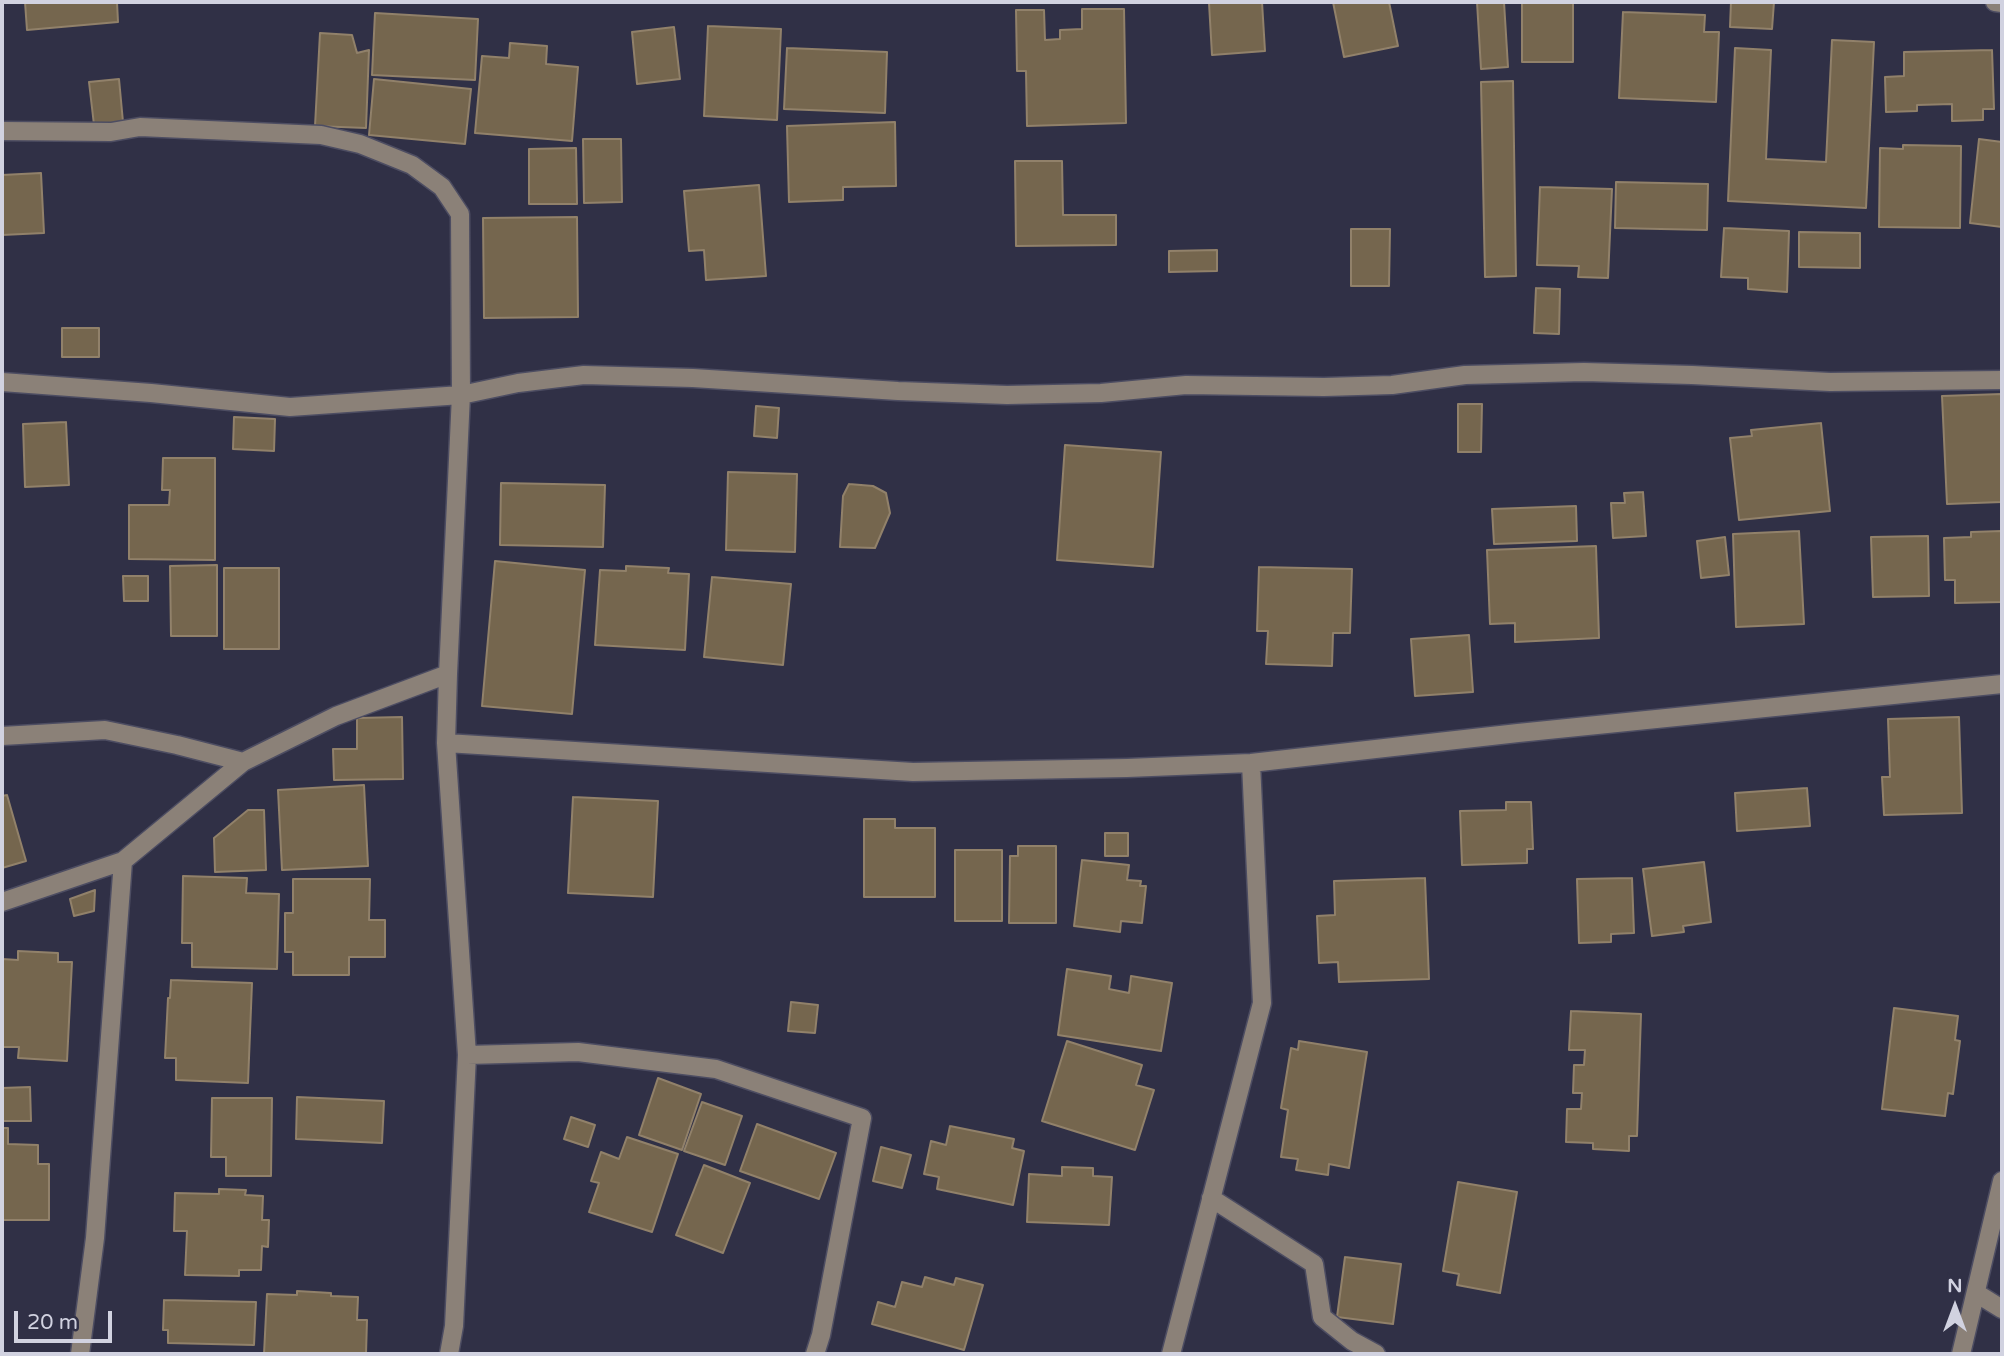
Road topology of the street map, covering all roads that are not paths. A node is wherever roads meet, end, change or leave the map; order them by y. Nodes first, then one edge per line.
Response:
1 (1995, 2) edge
2 (2002, 3) edge
3 (2, 131) edge
4 (2002, 380) edge
5 (2, 383) edge
6 (461, 395) junction
7 (448, 674) junction
8 (2002, 684) edge
9 (2, 736) edge
10 (446, 743) junction
11 (243, 762) junction
12 (1251, 763) junction
13 (123, 861) junction
14 (2, 902) edge
15 (467, 1055) junction
16 (2002, 1181) edge
17 (1211, 1198) junction
18 (1976, 1293) junction
19 (2002, 1309) edge
20 (80, 1354) edge
21 (449, 1354) edge
22 (816, 1354) edge
23 (1171, 1354) edge
24 (1376, 1354) edge
25 (1961, 1354) edge

1 - 2 street
3 - 6 street
4 - 6 street
5 - 6 street
6 - 7 street
7 - 10 street
7 - 11 street
8 - 12 street
9 - 11 street
10 - 12 street
10 - 15 street
11 - 13 street
12 - 17 street
13 - 14 street
13 - 20 street
15 - 21 street
15 - 22 street
16 - 18 street
17 - 23 street
17 - 24 street
18 - 19 street
18 - 25 street

